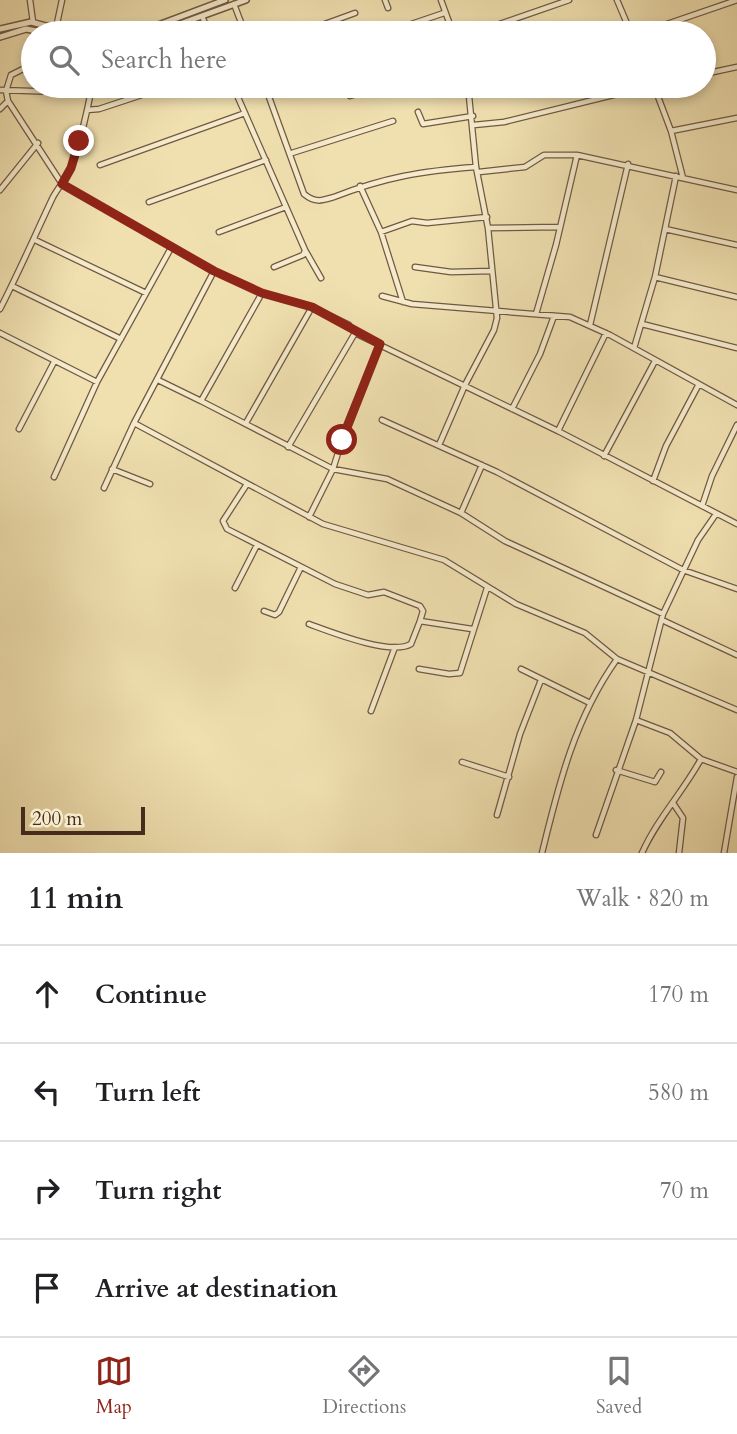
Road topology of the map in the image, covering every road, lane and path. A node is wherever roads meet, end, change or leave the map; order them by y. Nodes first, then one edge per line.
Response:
1 (30, 0) edge
2 (62, 0) edge
3 (225, 0) edge
4 (246, 0) edge
5 (385, 0) edge
6 (441, 0) edge
7 (569, 0) edge
8 (617, 0) edge
9 (737, 0) edge
10 (213, 2) edge
11 (234, 4) junction
12 (388, 8) dead end
13 (355, 13) dead end
14 (444, 13) junction
15 (202, 16) junction
16 (33, 21) edge
17 (58, 21) edge
18 (174, 21) edge
19 (184, 21) edge
20 (204, 21) edge
21 (241, 21) edge
22 (333, 21) edge
23 (420, 21) edge
24 (448, 21) edge
25 (509, 21) edge
26 (626, 21) edge
27 (676, 21) edge
28 (21, 25) edge
29 (0, 29) edge
30 (21, 31) edge
31 (0, 37) edge
32 (737, 67) edge
33 (21, 70) edge
34 (716, 71) edge
35 (3, 90) edge
36 (21, 91) edge
37 (89, 98) edge
38 (132, 98) edge
39 (238, 98) edge
40 (270, 98) edge
41 (470, 98) edge
42 (603, 98) edge
43 (657, 98) edge
44 (8, 100) junction
45 (0, 109) edge
46 (87, 110) junction
47 (418, 112) dead end
48 (245, 113) junction
49 (473, 116) junction
50 (737, 118) edge
51 (393, 121) dead end
52 (474, 125) junction
53 (671, 131) junction
54 (38, 143) junction
55 (292, 153) junction
56 (577, 155) junction
57 (265, 160) junction
58 (628, 164) junction
59 (100, 165) dead end
60 (477, 170) junction
61 (676, 176) junction
62 (683, 178) junction
63 (62, 184) junction
64 (360, 186) junction
65 (0, 190) edge
66 (737, 190) edge
67 (149, 202) dead end
68 (286, 206) junction
69 (487, 217) junction
70 (488, 228) junction
71 (559, 228) junction
72 (665, 229) junction
73 (219, 232) dead end
74 (381, 232) junction
75 (35, 240) junction
76 (737, 244) edge
77 (171, 248) junction
78 (305, 250) junction
79 (274, 267) dead end
80 (415, 267) dead end
81 (214, 271) junction
82 (492, 271) junction
83 (655, 277) junction
84 (321, 278) dead end
85 (12, 286) junction
86 (146, 293) junction
87 (262, 293) junction
88 (382, 296) dead end
89 (737, 297) edge
90 (404, 302) junction
91 (312, 307) junction
92 (0, 309) edge
93 (496, 311) junction
94 (536, 314) junction
95 (554, 316) junction
96 (642, 324) junction
97 (590, 325) junction
98 (0, 333) edge
99 (355, 333) junction
100 (606, 333) junction
101 (121, 339) junction
102 (380, 344) junction
103 (634, 348) junction
104 (737, 348) edge
105 (654, 361) junction
106 (54, 362) junction
107 (158, 380) junction
108 (97, 382) junction
109 (699, 384) junction
110 (465, 385) junction
111 (201, 401) junction
112 (737, 405) edge
113 (512, 409) junction
114 (382, 420) dead end
115 (134, 422) junction
116 (246, 423) junction
117 (737, 425) edge
118 (19, 429) dead end
119 (558, 432) junction
120 (439, 445) junction
121 (288, 447) junction
122 (604, 456) junction
123 (482, 465) junction
124 (112, 469) junction
125 (333, 469) junction
126 (54, 477) dead end
127 (653, 481) junction
128 (150, 484) dead end
129 (247, 484) junction
130 (104, 488) dead end
131 (702, 506) junction
132 (461, 513) junction
133 (716, 514) junction
134 (309, 517) junction
135 (737, 524) edge
136 (257, 545) junction
137 (300, 569) junction
138 (683, 570) junction
139 (487, 588) junction
140 (236, 589) dead end
141 (737, 589) edge
142 (264, 611) dead end
143 (663, 617) junction
144 (420, 621) junction
145 (309, 624) dead end
146 (472, 629) junction
147 (395, 647) junction
148 (737, 655) edge
149 (617, 659) junction
150 (521, 669) dead end
151 (419, 670) dead end
152 (649, 670) junction
153 (541, 680) junction
154 (588, 702) junction
155 (737, 710) edge
156 (371, 711) dead end
157 (636, 720) junction
158 (701, 759) junction
159 (462, 762) dead end
160 (616, 770) junction
161 (661, 772) dead end
162 (737, 774) edge
163 (509, 777) junction
164 (673, 803) junction
165 (497, 815) dead end
166 (596, 835) dead end
167 (542, 853) edge
168 (642, 853) edge
169 (679, 853) edge
170 (724, 853) edge

1 - 16 street
2 - 17 street
3 - 10 street
4 - 11 street
5 - 12 street
6 - 14 street
7 - 25 street
8 - 26 street
9 - 27 street
10 - 18 street
11 - 15 street
11 - 21 street
13 - 22 street
14 - 23 street
14 - 24 street
15 - 19 street
15 - 20 street
28 - 29 street
30 - 31 street
32 - 34 street
33 - 35 street
35 - 36 street
35 - 44 street
37 - 46 street
38 - 46 street
39 - 48 street
40 - 55 street
41 - 49 street
42 - 52 street
43 - 53 street
44 - 45 street
44 - 54 street
46 - 63 street
47 - 49 street
48 - 57 street
48 - 59 street
49 - 52 street
50 - 53 street
51 - 55 street
52 - 60 street
53 - 62 street
54 - 63 street
54 - 65 street
55 - 64 street
56 - 58 street
56 - 60 street
56 - 71 street
57 - 67 street
57 - 68 street
58 - 61 street
58 - 97 street
60 - 64 street
60 - 69 street
61 - 62 street
61 - 72 street
62 - 66 street
63 - 75 street
63 - 77 street
64 - 74 street
68 - 73 street
68 - 78 street
69 - 70 street
69 - 74 street
70 - 71 street
70 - 82 street
71 - 94 street
72 - 76 street
72 - 83 street
74 - 90 street
75 - 85 street
75 - 86 street
77 - 81 street
77 - 86 street
78 - 79 street
78 - 84 street
80 - 82 street
81 - 87 street
81 - 107 street
82 - 93 street
83 - 89 street
83 - 96 street
85 - 92 street
85 - 101 street
86 - 101 street
87 - 91 street
87 - 111 street
88 - 90 street
90 - 93 street
91 - 99 street
91 - 116 street
93 - 94 street
93 - 110 street
94 - 95 street
95 - 97 street
95 - 113 street
96 - 103 street
96 - 104 street
97 - 100 street
98 - 106 street
99 - 102 street
99 - 121 street
100 - 103 street
100 - 119 street
101 - 108 street
102 - 110 street
102 - 125 street
103 - 105 street
105 - 109 street
105 - 122 street
106 - 108 street
106 - 118 street
107 - 111 street
107 - 115 street
108 - 126 street
109 - 112 street
109 - 127 street
110 - 113 street
110 - 120 street
111 - 116 street
113 - 119 street
114 - 120 street
115 - 124 street
115 - 129 street
116 - 121 street
117 - 131 street
119 - 122 street
120 - 123 street
121 - 125 street
122 - 127 street
123 - 132 street
123 - 138 street
124 - 128 street
124 - 130 street
125 - 132 street
125 - 134 street
127 - 131 street
129 - 134 street
129 - 136 street
131 - 133 street
132 - 143 street
133 - 135 street
133 - 138 street
134 - 139 street
136 - 137 street
136 - 140 street
137 - 142 street
137 - 144 street
138 - 141 street
138 - 143 street
139 - 146 street
139 - 149 street
143 - 148 street
143 - 152 street
144 - 146 street
144 - 147 street
145 - 147 street
146 - 151 street
147 - 156 street
149 - 152 street
149 - 154 street
150 - 153 street
152 - 155 street
152 - 157 street
153 - 154 street
153 - 163 street
154 - 167 street
157 - 158 street
157 - 160 street
158 - 162 street
158 - 164 street
159 - 163 street
160 - 161 street
160 - 166 street
162 - 170 street
163 - 165 street
164 - 168 street
164 - 169 street

